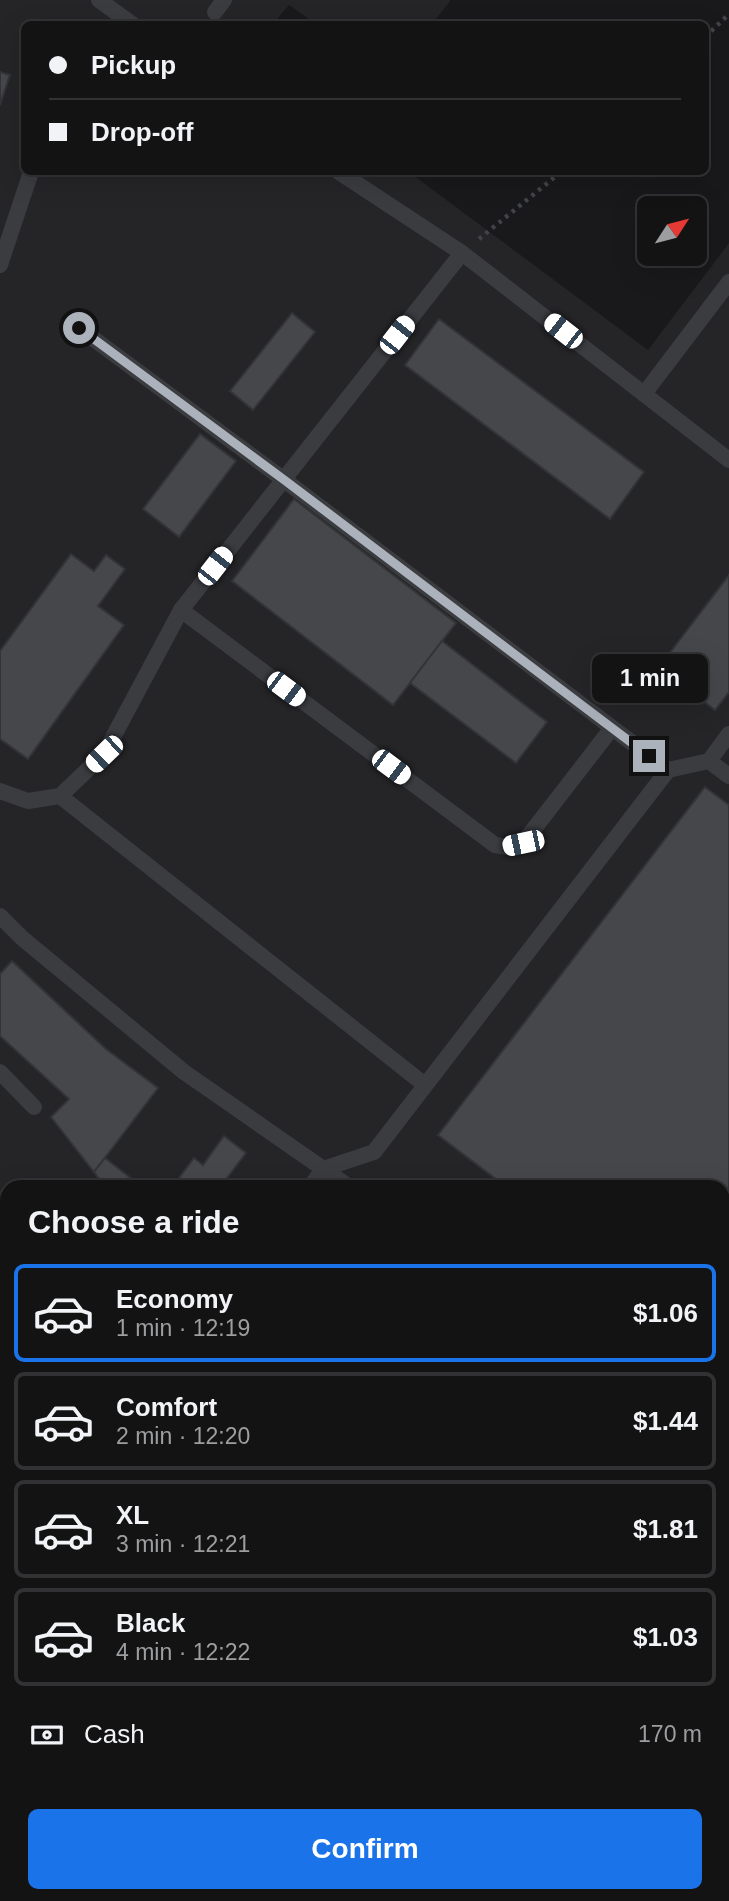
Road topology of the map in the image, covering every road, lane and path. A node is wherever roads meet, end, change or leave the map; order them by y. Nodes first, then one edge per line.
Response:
1 (99, 0) edge
2 (729, 14) edge
3 (128, 21) edge
4 (709, 33) edge
5 (30, 175) edge
6 (344, 175) edge
7 (557, 175) edge
8 (462, 253) junction
9 (0, 265) edge
10 (729, 282) edge
11 (79, 328) dead end
12 (644, 394) junction
13 (729, 460) edge
14 (283, 479) junction
15 (181, 610) junction
16 (612, 728) junction
17 (729, 734) edge
18 (709, 761) junction
19 (668, 770) junction
20 (729, 776) edge
21 (0, 791) edge
22 (60, 796) junction
23 (0, 916) edge
24 (0, 1072) edge
25 (425, 1085) junction
26 (34, 1107) dead end
27 (323, 1169) junction
28 (315, 1180) edge
29 (339, 1180) edge

1 - 3 lane
2 - 4 path
5 - 9 lane
6 - 8 lane
7 - 8 path
8 - 12 lane
8 - 14 lane
10 - 12 lane
11 - 14 lane
12 - 13 lane
14 - 15 lane
14 - 16 lane
15 - 16 lane
15 - 22 lane
16 - 19 lane
17 - 18 lane
18 - 19 lane
18 - 20 lane
19 - 25 lane
21 - 22 lane
22 - 25 lane
23 - 27 lane
24 - 26 lane
25 - 27 lane
27 - 28 lane
27 - 29 lane

